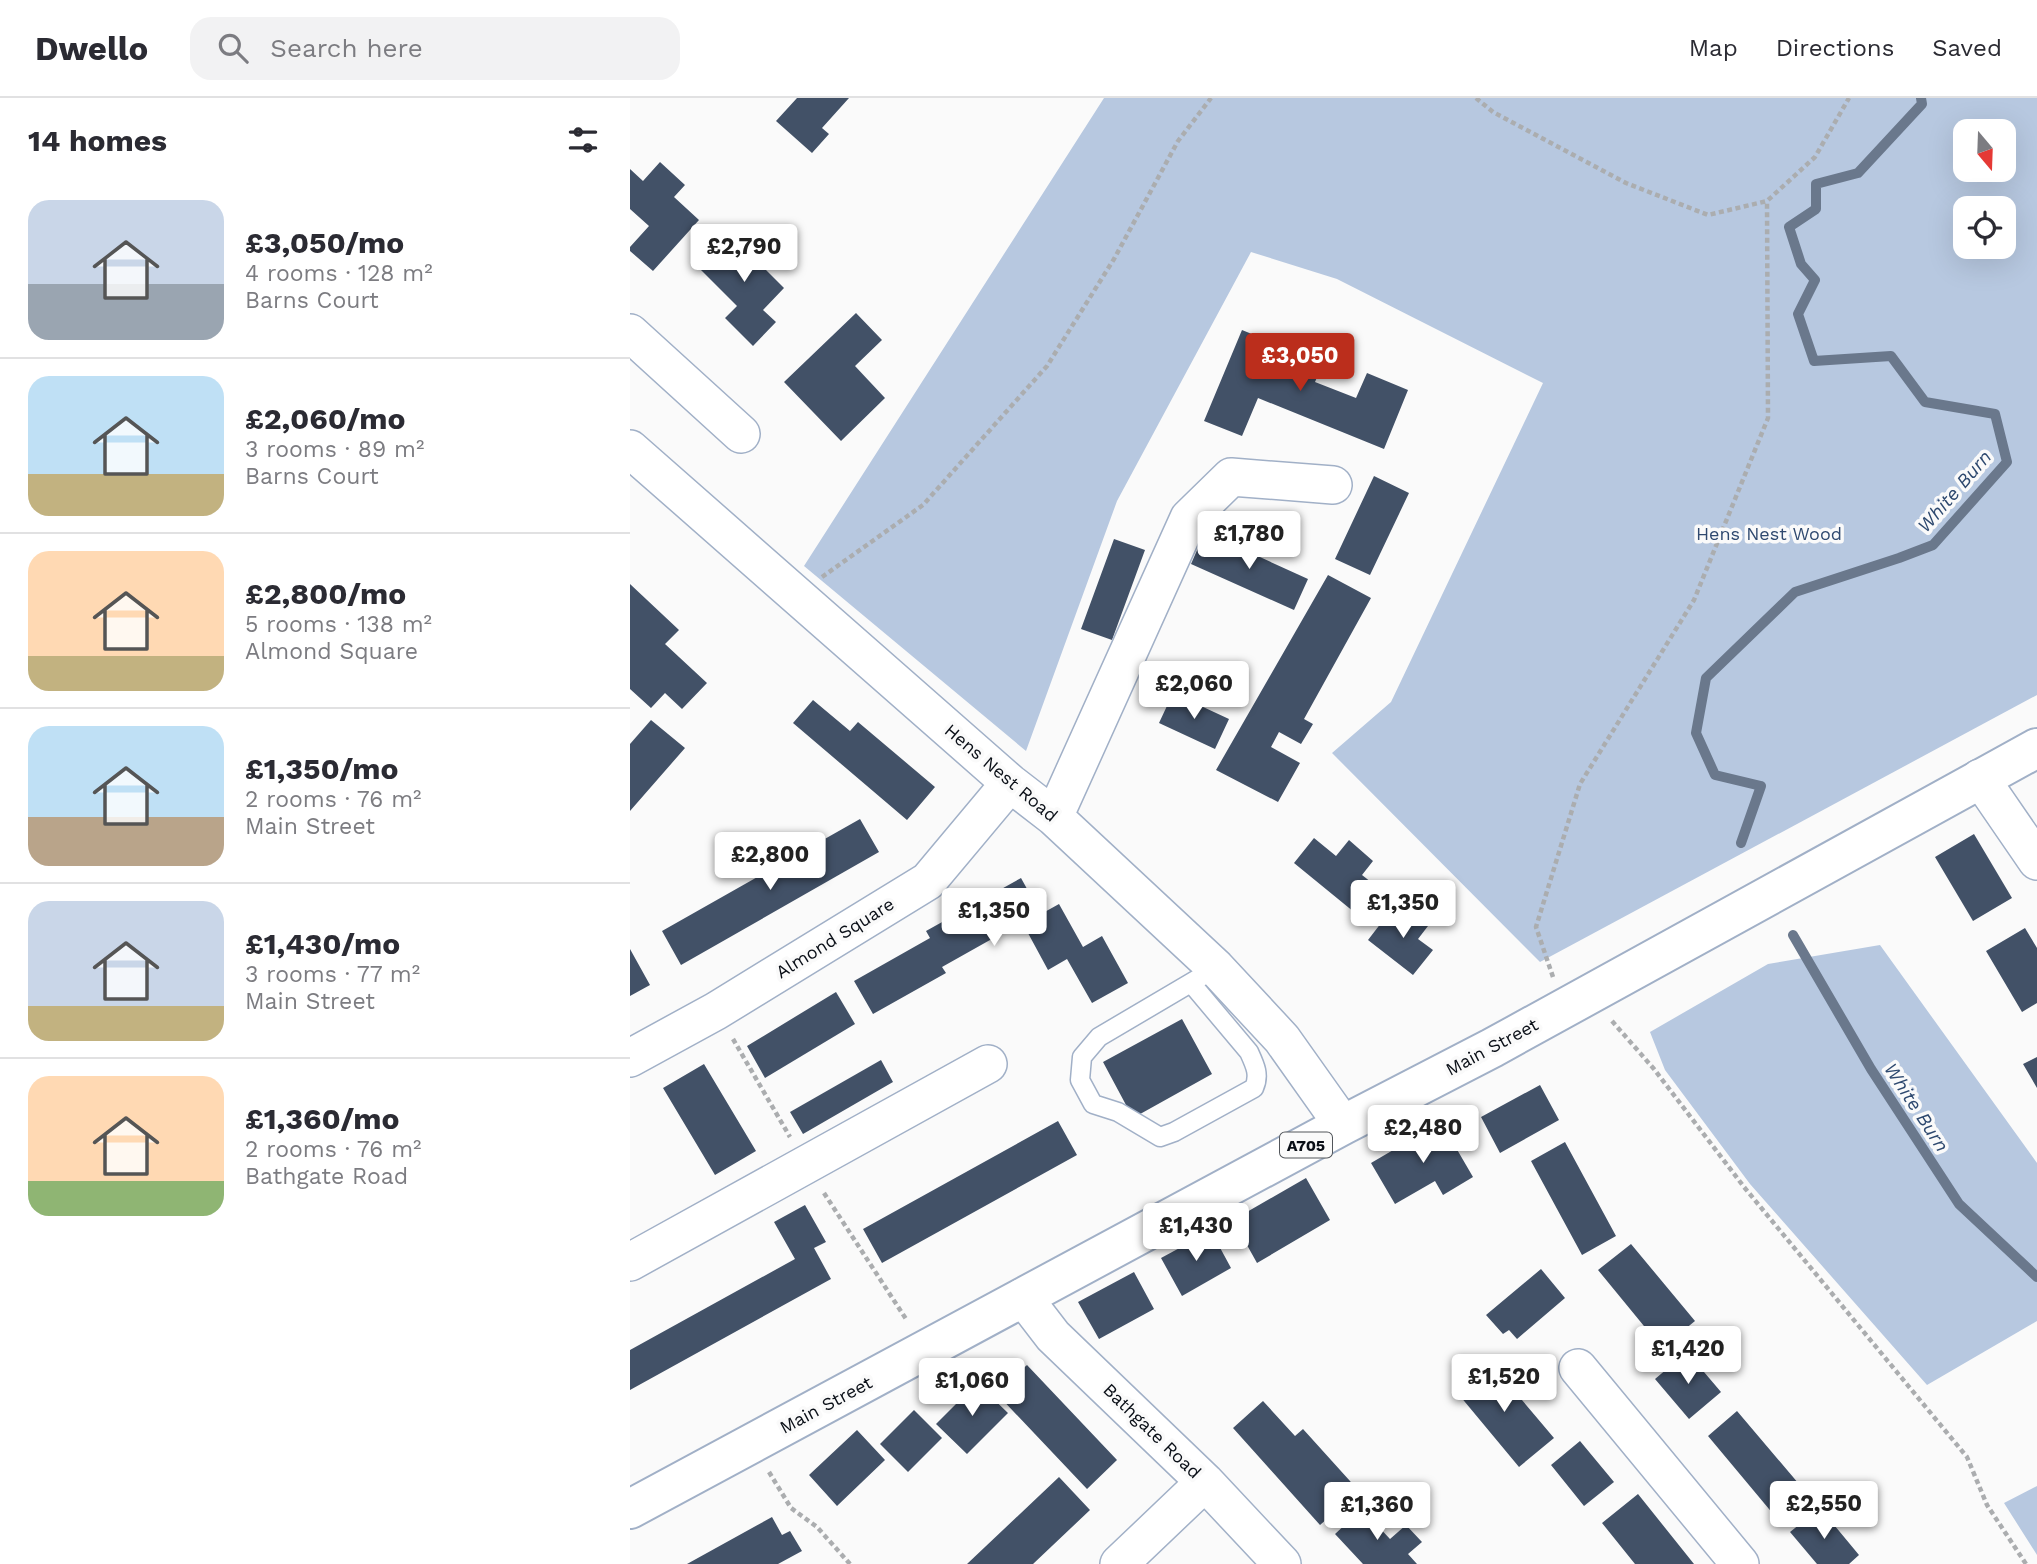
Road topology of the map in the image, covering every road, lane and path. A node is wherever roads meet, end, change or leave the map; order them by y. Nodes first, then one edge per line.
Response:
1 (1211, 98) edge
2 (1476, 98) edge
3 (1849, 98) edge
4 (1767, 201) junction
5 (630, 333) edge
6 (741, 434) dead end
7 (630, 449) edge
8 (1333, 485) dead end
9 (796, 596) junction
10 (2037, 747) edge
11 (1980, 778) junction
12 (1010, 783) junction
13 (1054, 817) junction
14 (2037, 861) edge
15 (1204, 975) junction
16 (1576, 1001) junction
17 (716, 1011) junction
18 (630, 1058) edge
19 (988, 1064) dead end
20 (1343, 1125) junction
21 (806, 1164) junction
22 (630, 1262) edge
23 (1023, 1297) junction
24 (895, 1325) dead end
25 (1577, 1368) dead end
26 (753, 1444) junction
27 (1205, 1482) junction
28 (630, 1509) edge
29 (850, 1564) edge
30 (1119, 1564) edge
31 (1282, 1564) edge
32 (1740, 1564) edge
33 (2026, 1564) edge

1 - 9 path
2 - 4 path
3 - 4 path
4 - 16 path
5 - 6 street
7 - 9 street, Hens Nest Road
8 - 13 street
9 - 12 street, Hens Nest Road
10 - 11 main road, A705
11 - 14 street
11 - 16 main road, Main Street / A705
12 - 13 street, Hens Nest Road
12 - 17 street, Almond Square
13 - 15 street, Hens Nest Road
15 - 15 lane
15 - 20 street, Hens Nest Road
16 - 20 main road, Main Street / A705
16 - 33 path
17 - 18 street, Almond Square
17 - 21 path
19 - 21 street
20 - 23 main road, Main Street / A705
21 - 22 street
21 - 24 path
23 - 26 main road, Main Street / A705
23 - 27 street, Bathgate Road
25 - 32 street
26 - 28 main road, Main Street / A705
26 - 29 path
27 - 30 street
27 - 31 street, Bathgate Road

